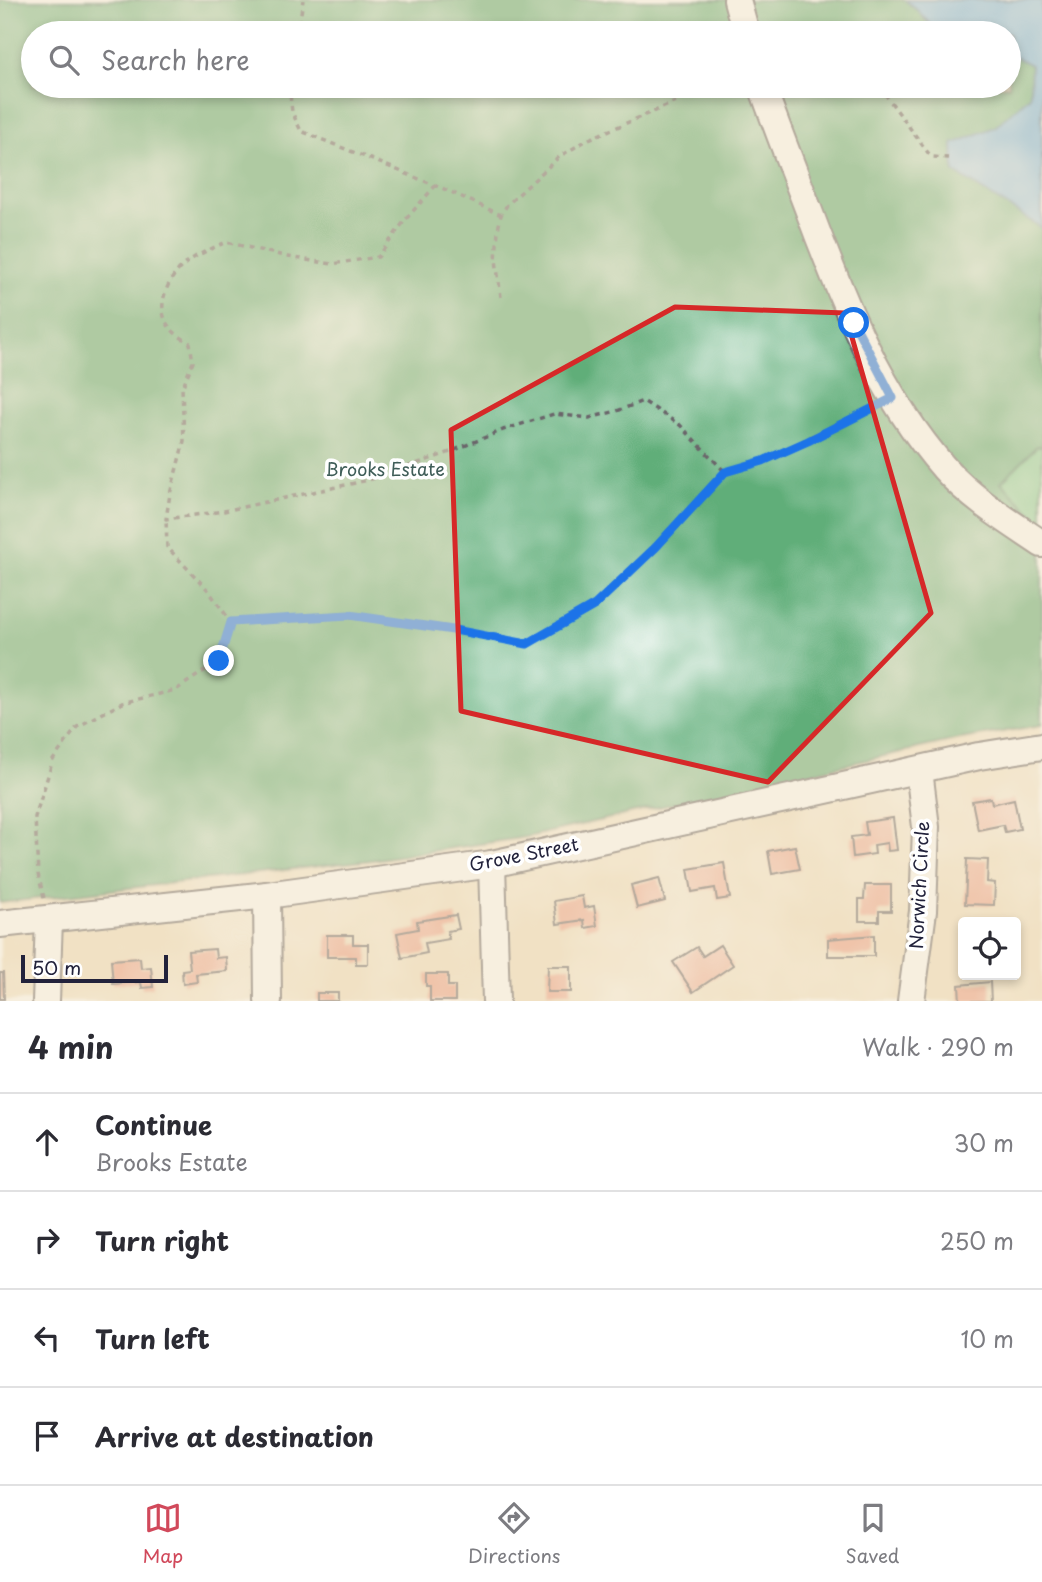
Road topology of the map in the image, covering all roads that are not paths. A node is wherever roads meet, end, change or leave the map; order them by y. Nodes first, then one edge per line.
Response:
1 (737, 0) edge
2 (743, 21) edge
3 (767, 98) edge
4 (1042, 544) edge
5 (1042, 746) edge
6 (919, 770) junction
7 (492, 864) junction
8 (267, 895) junction
9 (49, 920) junction
10 (0, 924) edge
11 (46, 1001) edge
12 (268, 1001) edge
13 (496, 1001) edge
14 (911, 1001) edge

1 - 2 street
3 - 4 street
5 - 6 street, Grove Street
6 - 7 street, Grove Street
6 - 14 street, Norwich Circle
7 - 8 street, Grove Street
7 - 13 street
8 - 9 street, Grove Street
8 - 12 street
9 - 10 street, Grove Street
9 - 11 street

